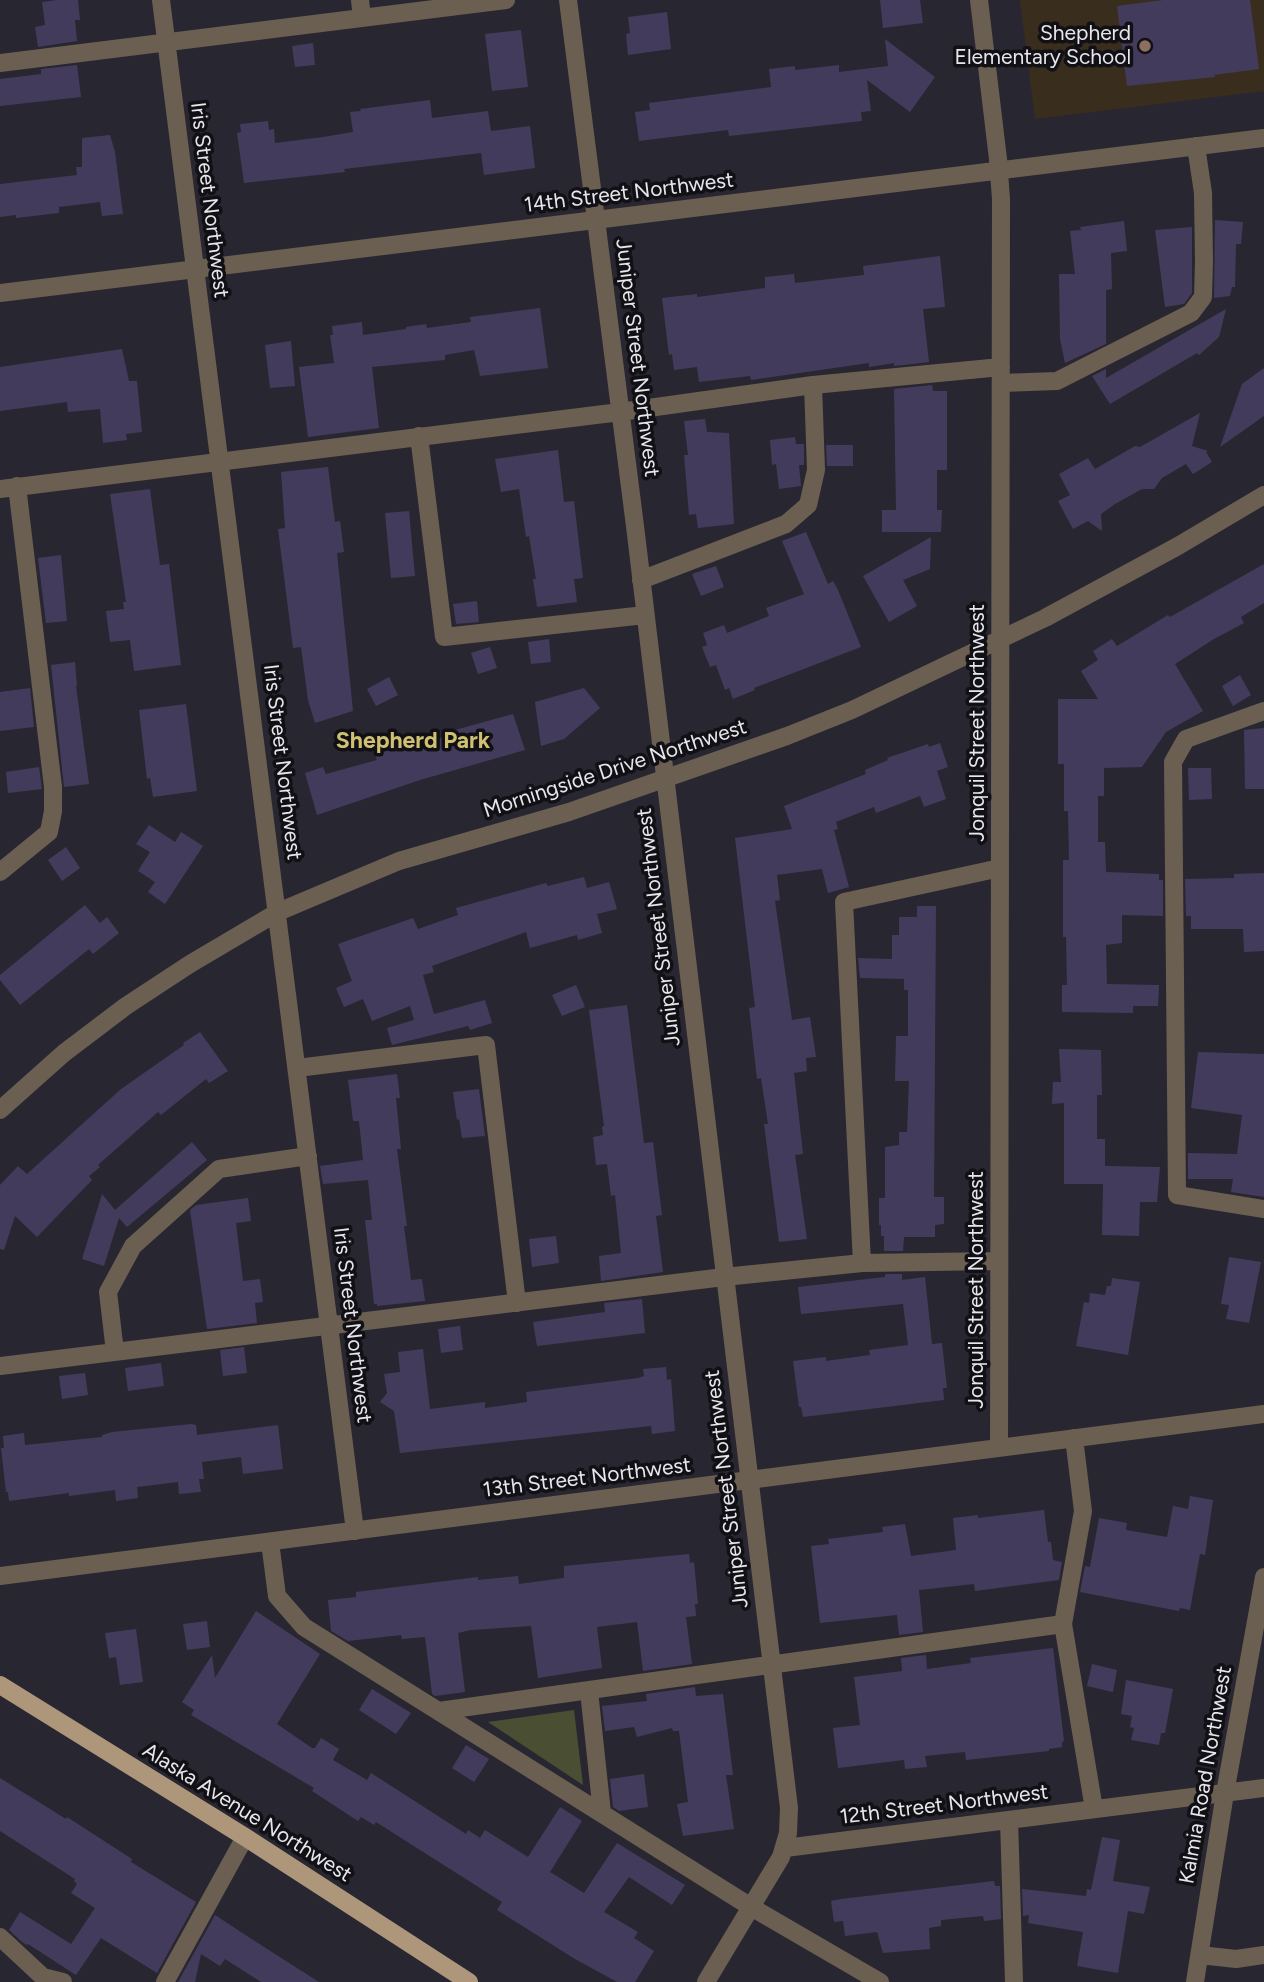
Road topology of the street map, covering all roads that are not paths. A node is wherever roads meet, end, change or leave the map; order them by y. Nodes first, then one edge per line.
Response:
1 (161, 0) edge
2 (506, 0) edge
3 (568, 0) edge
4 (979, 0) edge
5 (361, 9) edge
6 (166, 43) junction
7 (0, 63) edge
8 (1264, 138) edge
9 (1196, 146) junction
10 (999, 171) junction
11 (596, 220) junction
12 (195, 270) junction
13 (0, 293) edge
14 (1001, 375) junction
15 (813, 385) junction
16 (620, 412) junction
17 (419, 436) junction
18 (220, 461) junction
19 (9, 488) edge
20 (1264, 495) edge
21 (641, 580) junction
22 (645, 615) junction
23 (1000, 641) junction
24 (1264, 711) edge
25 (664, 779) junction
26 (1000, 868) junction
27 (0, 872) edge
28 (278, 912) junction
29 (298, 1068) junction
30 (0, 1110) edge
31 (308, 1156) junction
32 (1264, 1209) edge
33 (999, 1261) junction
34 (862, 1263) junction
35 (724, 1276) junction
36 (517, 1303) junction
37 (329, 1327) junction
38 (115, 1352) junction
39 (0, 1366) edge
40 (1264, 1414) edge
41 (1074, 1438) junction
42 (999, 1448) junction
43 (750, 1480) junction
44 (355, 1531) junction
45 (270, 1542) junction
46 (0, 1576) edge
47 (1264, 1577) edge
48 (1063, 1625) junction
49 (772, 1666) junction
50 (0, 1685) edge
51 (589, 1691) junction
52 (439, 1711) junction
53 (1264, 1788) edge
54 (1225, 1793) junction
55 (1094, 1809) junction
56 (602, 1813) junction
57 (1009, 1820) junction
58 (245, 1837) junction
59 (785, 1848) junction
60 (751, 1907) junction
61 (0, 1937) edge
62 (1200, 1955) junction
63 (1264, 1955) edge
64 (63, 1982) edge
65 (165, 1982) edge
66 (468, 1982) edge
67 (706, 1982) edge
68 (880, 1982) edge
69 (1014, 1982) edge
70 (1195, 1982) edge

1 - 6 street, Iris Street Northwest
2 - 5 street
3 - 11 street, Juniper Street Northwest
4 - 10 street, Jonquil Street Northwest
5 - 6 street
6 - 7 street
6 - 12 street, Iris Street Northwest
8 - 9 street, 14th Street Northwest
9 - 10 street, 14th Street Northwest
9 - 14 street
10 - 11 street, 14th Street Northwest
10 - 14 street, Jonquil Street Northwest
11 - 12 street, 14th Street Northwest
11 - 16 street, Juniper Street Northwest
12 - 13 street, 14th Street Northwest
12 - 18 street, Iris Street Northwest
14 - 15 street
14 - 23 street, Jonquil Street Northwest
15 - 16 street
15 - 21 street
16 - 17 street
16 - 21 street, Juniper Street Northwest
17 - 18 street
17 - 22 street
18 - 19 street
18 - 28 street, Iris Street Northwest
19 - 27 street
20 - 23 street, Morningside Drive Northwest
21 - 22 street, Juniper Street Northwest
22 - 25 street, Juniper Street Northwest
23 - 25 street, Morningside Drive Northwest
23 - 26 street, Jonquil Street Northwest
24 - 32 street
25 - 28 street, Morningside Drive Northwest
25 - 35 street, Juniper Street Northwest
26 - 33 street, Jonquil Street Northwest
26 - 34 street
28 - 29 street, Iris Street Northwest
28 - 30 street, Morningside Drive Northwest
29 - 31 street, Iris Street Northwest
29 - 36 street
31 - 37 street, Iris Street Northwest
31 - 38 street
33 - 34 street
33 - 42 street, Jonquil Street Northwest
34 - 35 street
35 - 36 street
35 - 43 street, Juniper Street Northwest
36 - 37 street
37 - 38 street
37 - 44 street, Iris Street Northwest
38 - 39 street
40 - 41 street, 13th Street Northwest
41 - 42 street, 13th Street Northwest
41 - 48 street
42 - 43 street, 13th Street Northwest
43 - 44 street, 13th Street Northwest
43 - 49 street, Juniper Street Northwest
44 - 45 street, 13th Street Northwest
45 - 46 street, 13th Street Northwest
45 - 52 street
47 - 54 street, Kalmia Road Northwest
48 - 49 street
48 - 55 street
49 - 51 street
49 - 59 street, Juniper Street Northwest
50 - 58 main road, Alaska Avenue Northwest
51 - 52 street
51 - 56 street
52 - 56 street
53 - 54 street, 12th Street Northwest
54 - 55 street, 12th Street Northwest
54 - 62 street, Kalmia Road Northwest
55 - 57 street, 12th Street Northwest
56 - 60 street
57 - 59 street, 12th Street Northwest
57 - 69 street
58 - 65 street
58 - 66 main road, Alaska Avenue Northwest
59 - 60 street
60 - 67 street
60 - 68 street
61 - 64 street
62 - 63 street
62 - 70 street, Kalmia Road Northwest

